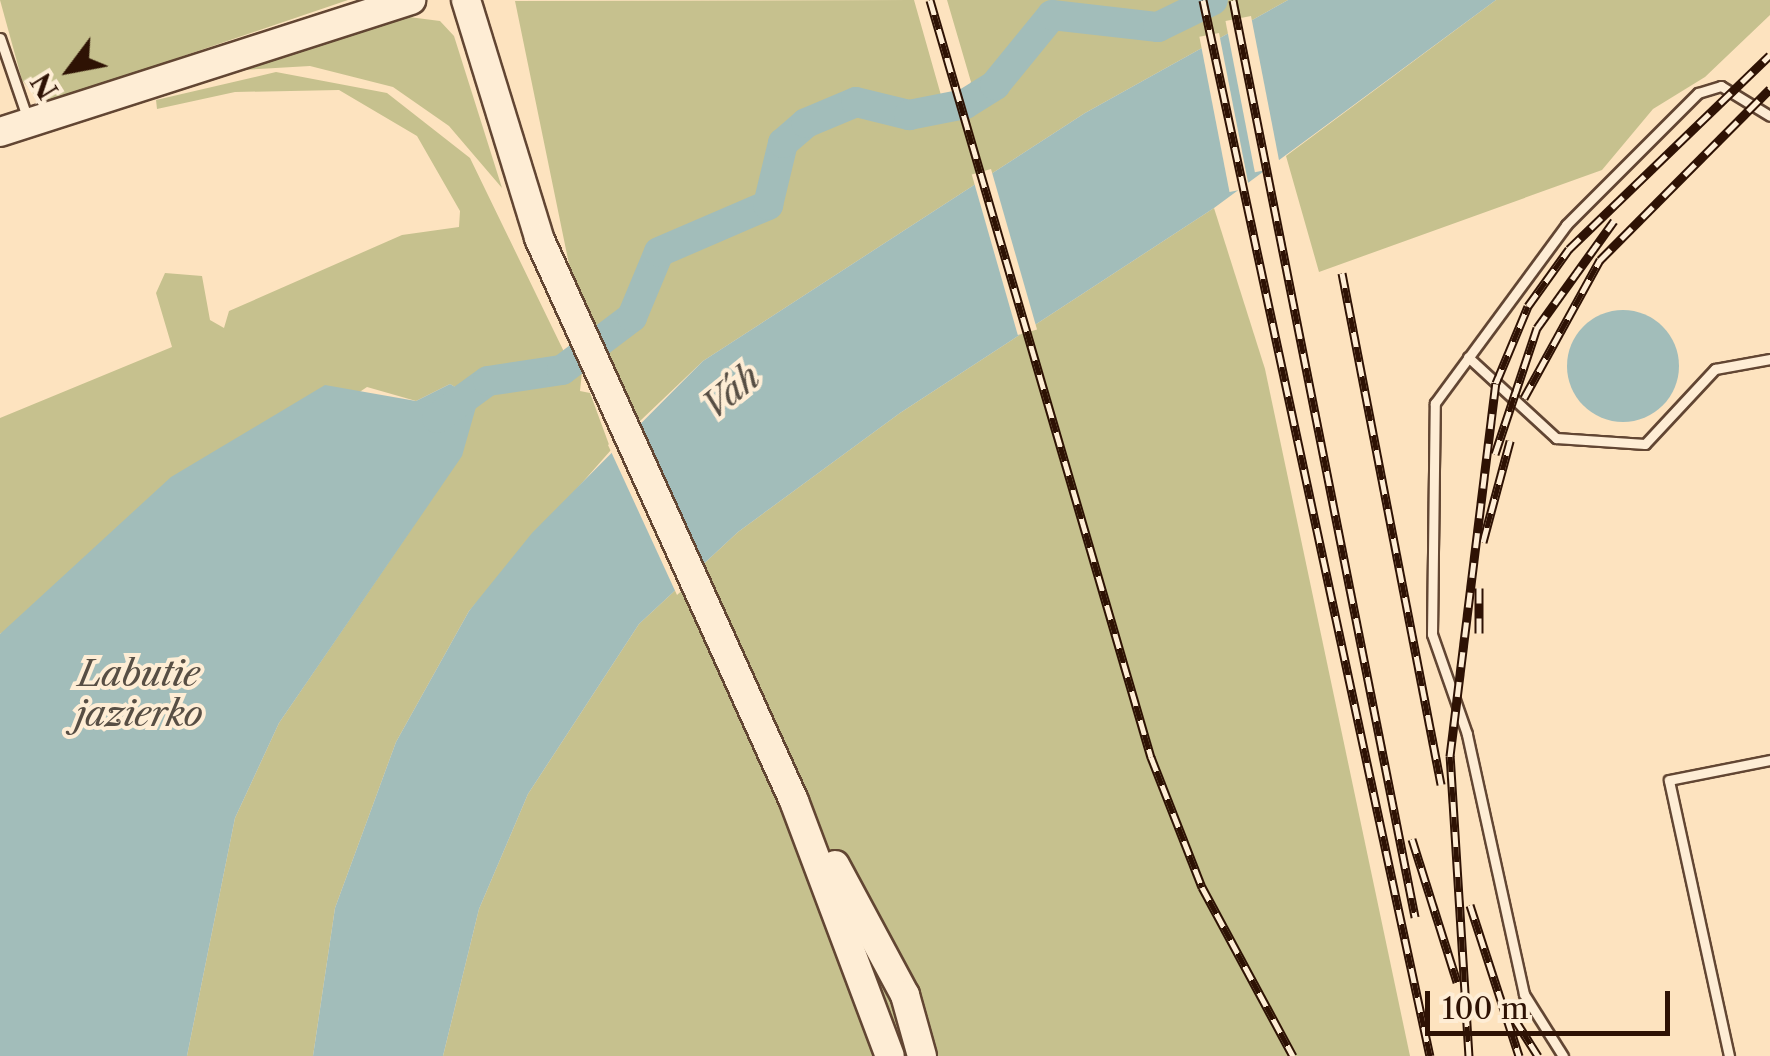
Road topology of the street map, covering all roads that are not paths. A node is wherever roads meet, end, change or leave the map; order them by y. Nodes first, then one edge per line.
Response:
1 (412, 0) edge
2 (466, 0) edge
3 (0, 38) edge
4 (1770, 116) edge
5 (29, 123) junction
6 (0, 132) edge
7 (1468, 357) junction
8 (1770, 359) edge
9 (1770, 760) edge
10 (788, 789) junction
11 (890, 1056) edge
12 (922, 1056) edge
13 (1563, 1056) edge
14 (1730, 1056) edge

1 - 5 main road
2 - 10 main road
3 - 5 lane
4 - 7 lane
5 - 6 main road
7 - 8 lane
7 - 13 lane
9 - 14 lane
10 - 11 main road
10 - 12 main road

